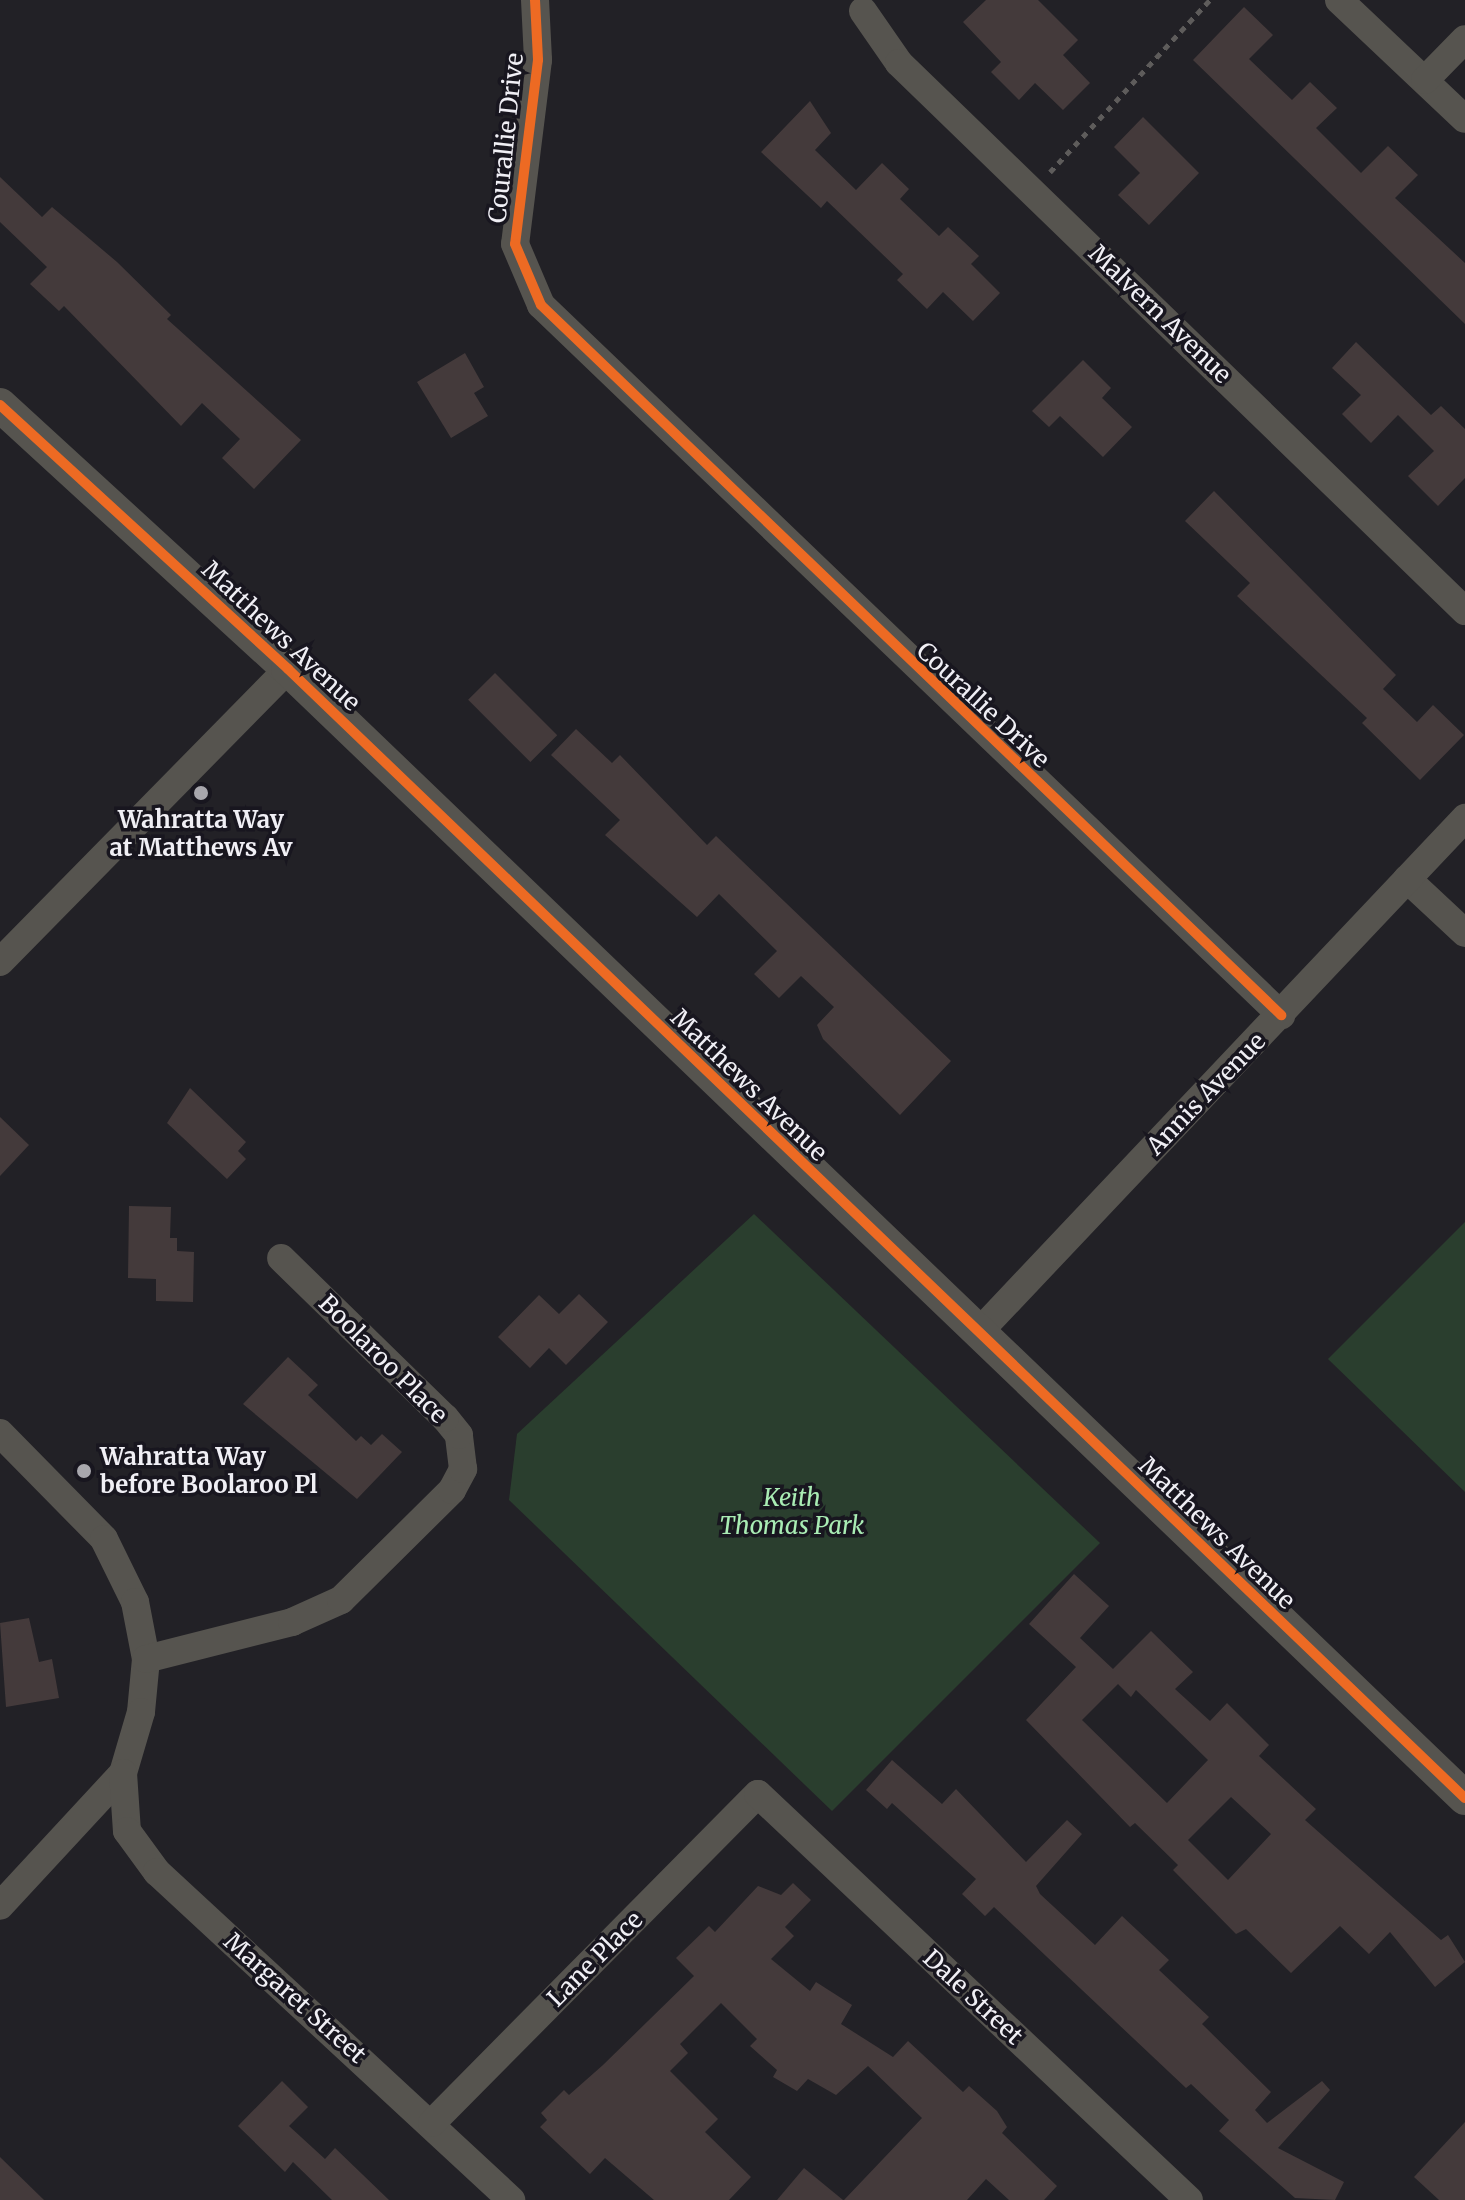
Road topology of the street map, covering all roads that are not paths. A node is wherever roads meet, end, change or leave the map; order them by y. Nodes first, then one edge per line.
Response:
1 (535, 0) edge
2 (1339, 0) edge
3 (863, 11) dead end
4 (1465, 39) edge
5 (1425, 80) junction
6 (1465, 119) edge
7 (0, 405) edge
8 (1465, 611) edge
9 (288, 669) junction
10 (1465, 818) edge
11 (1407, 879) junction
12 (1465, 933) edge
13 (0, 962) edge
14 (1281, 1015) junction
15 (281, 1258) dead end
16 (978, 1333) junction
17 (0, 1433) edge
18 (146, 1659) junction
19 (123, 1773) junction
20 (758, 1794) joint
21 (1465, 1798) edge
22 (0, 1906) edge
23 (432, 2123) junction
24 (511, 2200) edge
25 (1189, 2200) edge

1 - 14 street, Courallie Drive
2 - 5 street
3 - 8 street, Malvern Avenue
4 - 5 street
5 - 6 street
7 - 9 street, Matthews Avenue
9 - 13 street
9 - 16 street, Matthews Avenue
10 - 11 street, Annis Avenue
11 - 12 street
11 - 14 street, Annis Avenue
14 - 16 street, Annis Avenue
15 - 18 street, Boolaroo Place
16 - 21 street, Matthews Avenue
17 - 18 street
18 - 19 street
19 - 22 street
19 - 23 street, Margaret Street
20 - 23 street, Lane Place
20 - 25 street, Dale Street
23 - 24 street, Margaret Street

